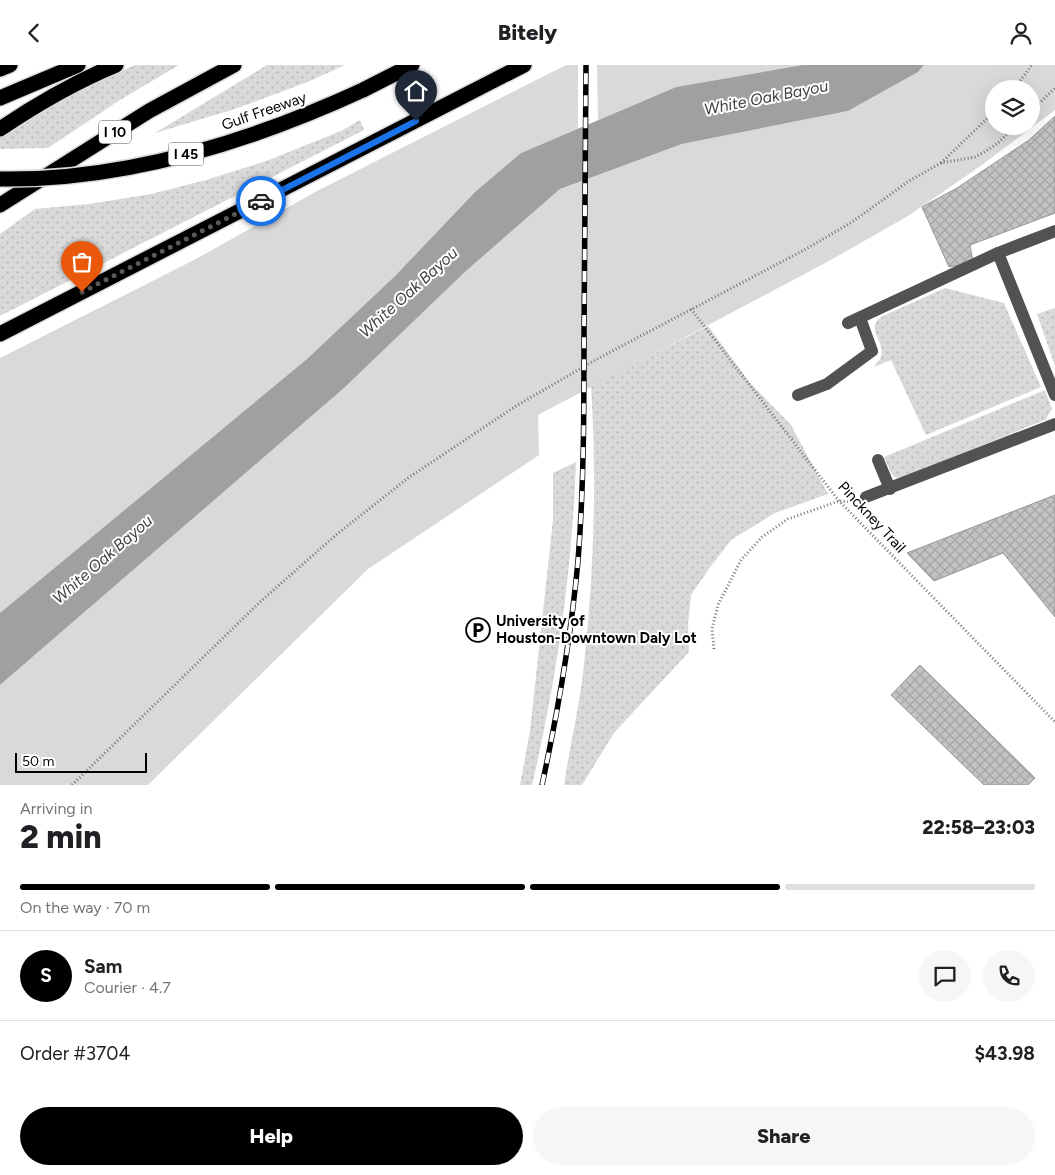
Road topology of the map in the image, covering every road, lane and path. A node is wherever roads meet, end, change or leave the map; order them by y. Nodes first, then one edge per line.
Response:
1 (10, 65) edge
2 (78, 65) edge
3 (116, 65) edge
4 (234, 65) edge
5 (412, 65) edge
6 (524, 65) edge
7 (1032, 65) edge
8 (0, 69) edge
9 (1021, 80) edge
10 (1055, 88) edge
11 (0, 98) edge
12 (1040, 102) edge
13 (985, 121) edge
14 (0, 129) edge
15 (1006, 135) edge
16 (941, 163) junction
17 (0, 179) edge
18 (0, 205) edge
19 (1055, 231) edge
20 (998, 253) junction
21 (65, 301) junction
22 (691, 309) junction
23 (860, 318) junction
24 (848, 323) dead end
25 (0, 334) edge
26 (0, 342) edge
27 (1053, 389) edge
28 (798, 395) dead end
29 (1055, 424) edge
30 (878, 460) dead end
31 (890, 489) junction
32 (866, 497) joint
33 (839, 501) junction
34 (714, 649) dead end
35 (1055, 722) edge
36 (72, 785) edge

1 - 8 highway
2 - 11 highway
3 - 14 highway
4 - 18 highway, I 10
5 - 17 highway, Gulf Freeway / I 45, bridge
6 - 21 highway
7 - 9 path
10 - 12 path
13 - 16 path
15 - 16 path
16 - 22 path
19 - 20 street
20 - 23 street
20 - 27 street
21 - 25 highway
21 - 26 highway
22 - 33 path, Pinckney Trail
22 - 36 path
23 - 24 street
23 - 28 street
29 - 31 street
30 - 31 street
31 - 32 street
32 - 33 path
33 - 34 path
33 - 35 path, Pinckney Trail

